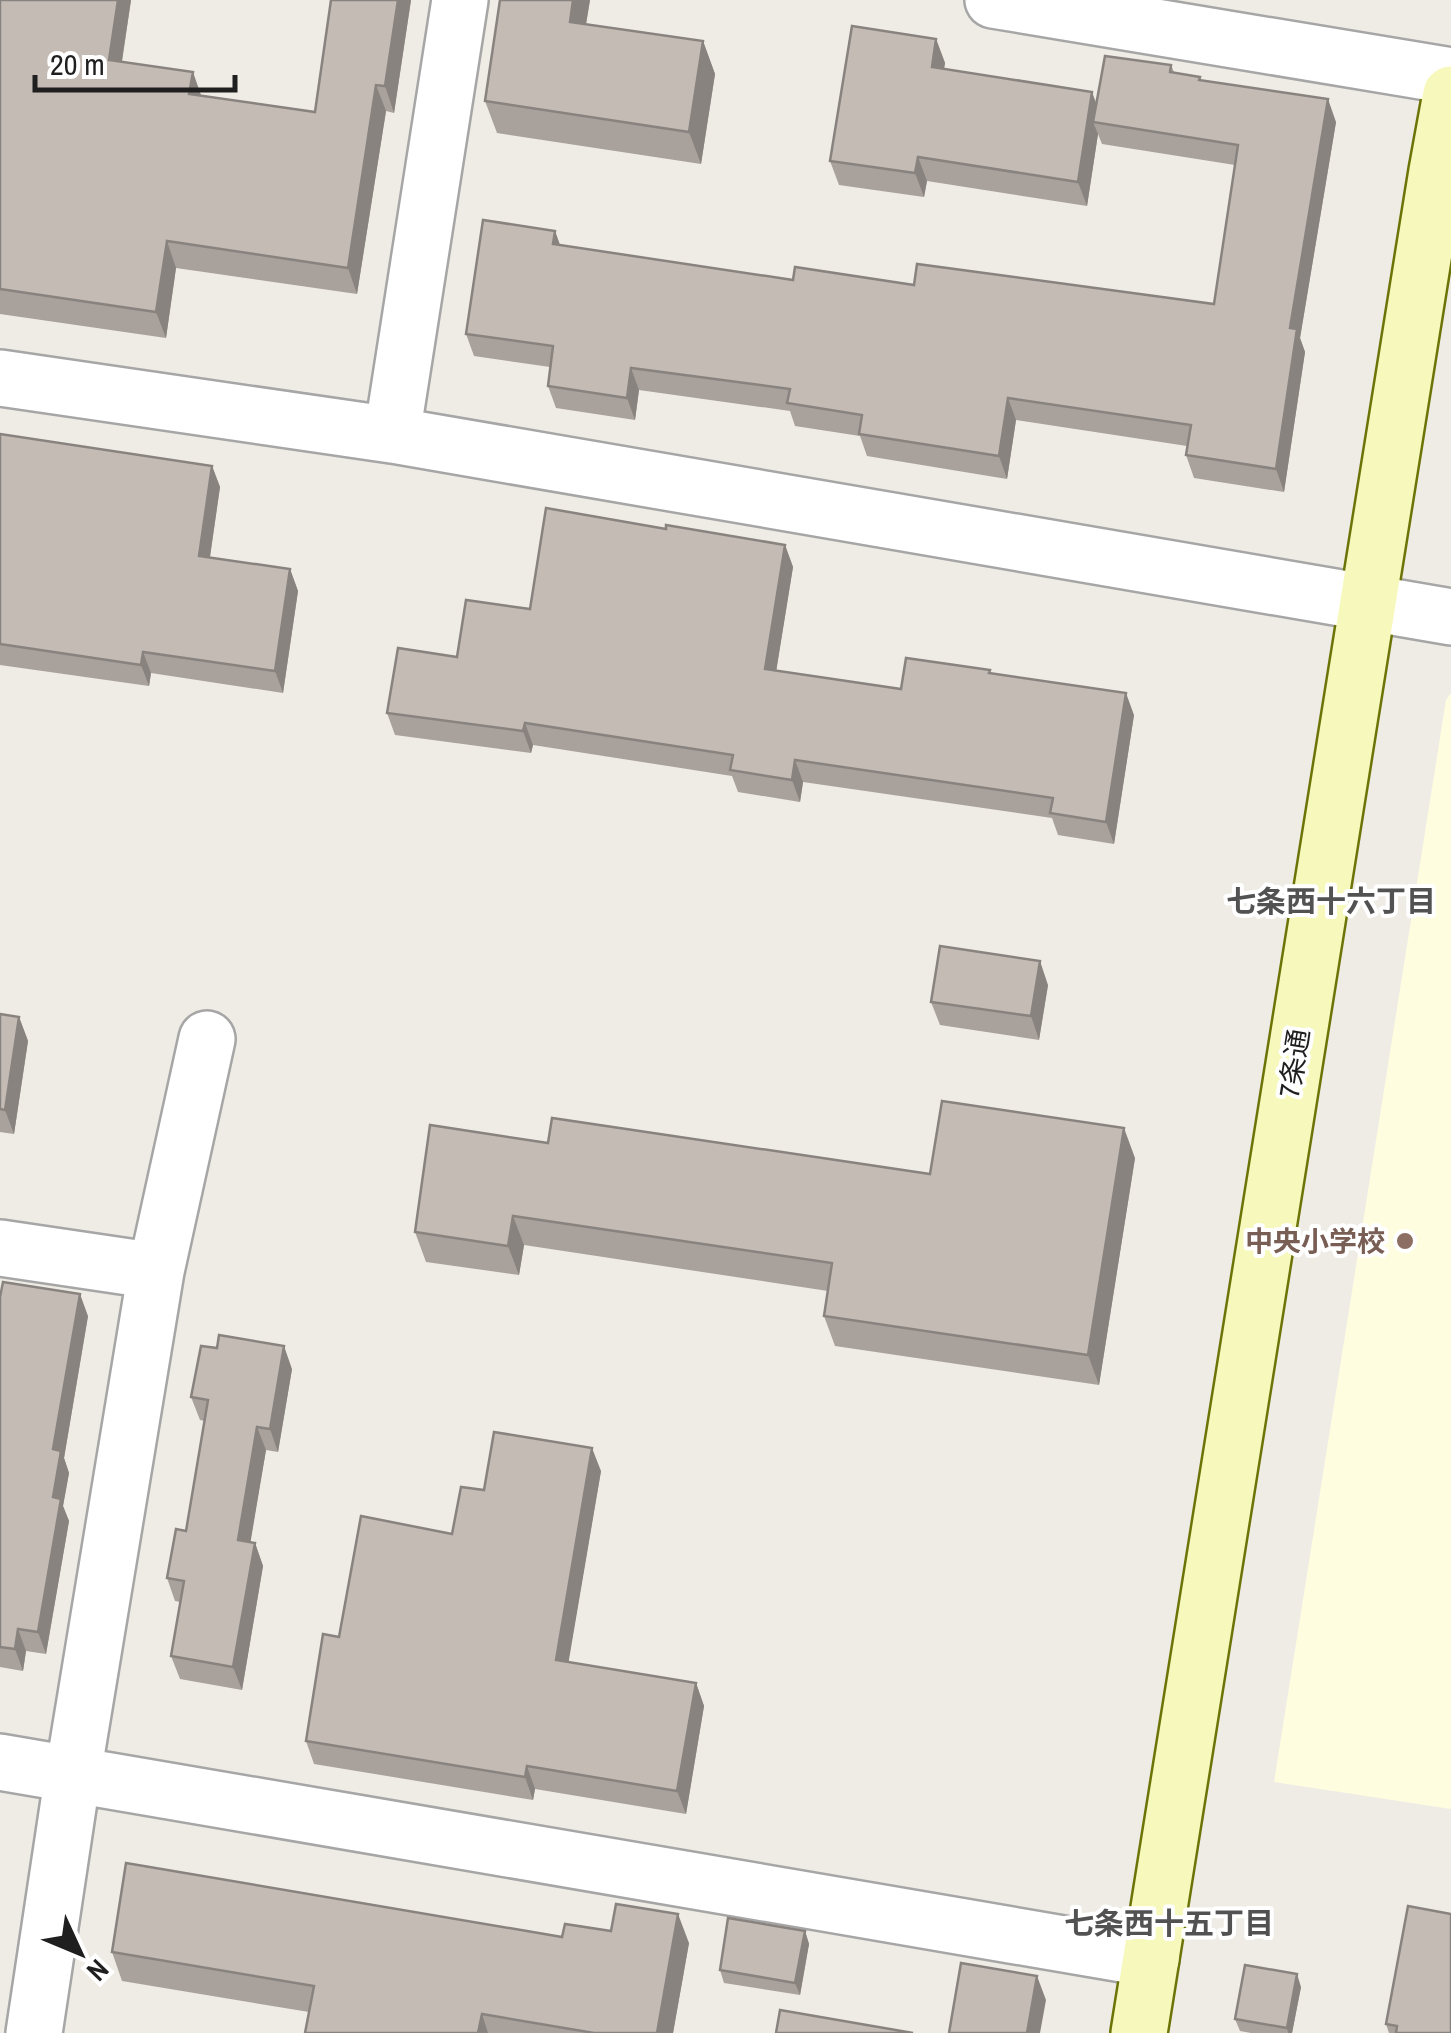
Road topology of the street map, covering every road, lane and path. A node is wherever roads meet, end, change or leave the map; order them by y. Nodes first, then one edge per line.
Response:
1 (460, 0) edge
2 (993, 0) edge
3 (1451, 76) edge
4 (1451, 94) edge
5 (1444, 172) edge
6 (0, 378) edge
7 (392, 435) junction
8 (1367, 604) junction
9 (1451, 617) edge
10 (206, 1039) dead end
11 (0, 1248) edge
12 (156, 1271) junction
13 (0, 1762) edge
14 (73, 1774) junction
15 (1151, 1959) junction
16 (34, 2033) edge
17 (1139, 2033) edge

1 - 7 street
2 - 3 street
4 - 5 street, 7条通
5 - 8 street, 7条通
6 - 7 street
7 - 8 street
8 - 9 street
8 - 15 street, 7条通
10 - 12 street
11 - 12 street
12 - 14 street
13 - 14 street
14 - 15 street
14 - 16 street
15 - 17 street, 7条通

